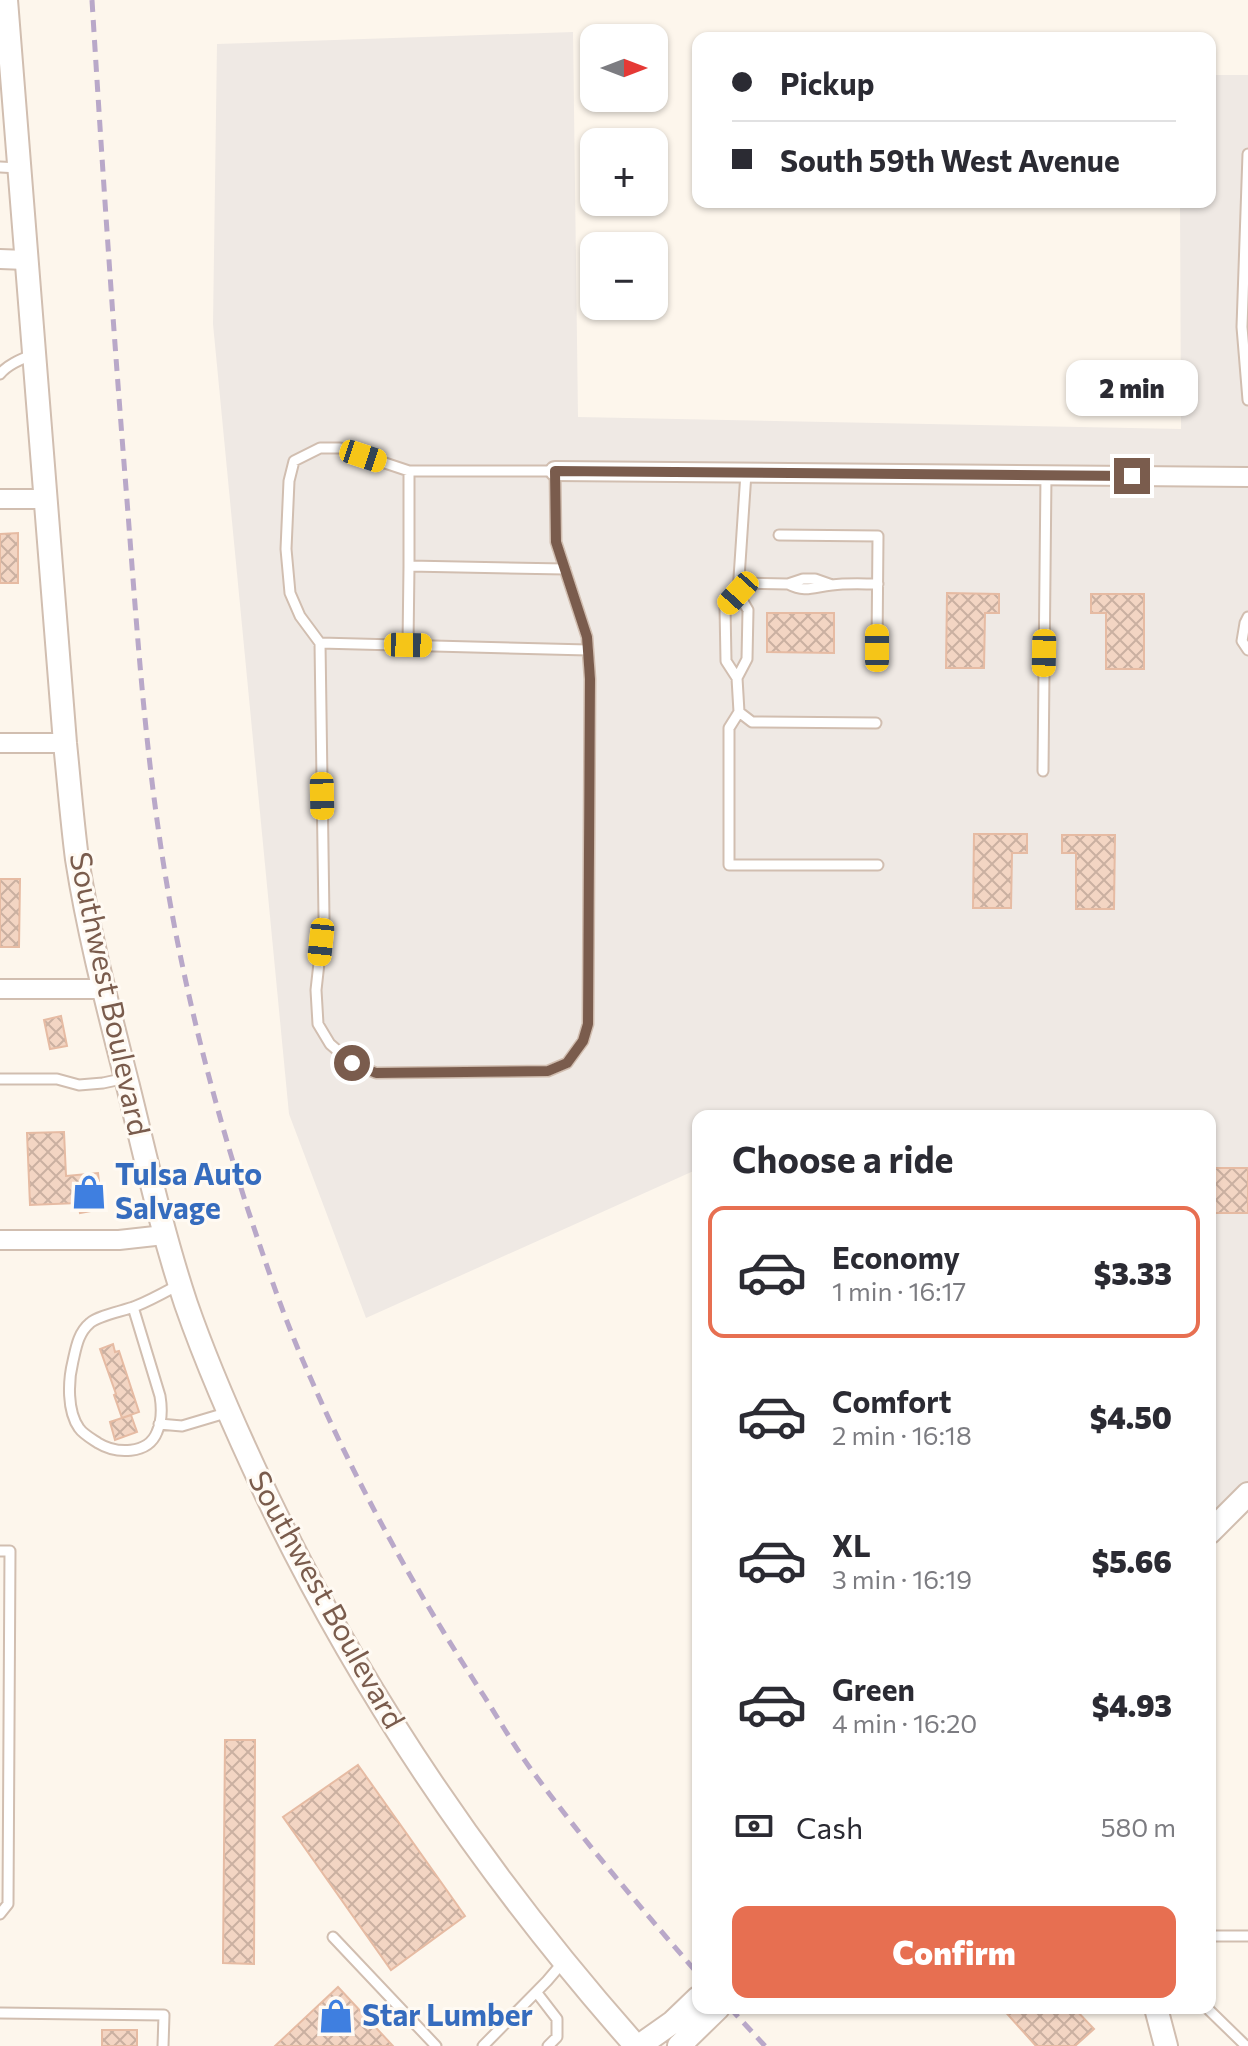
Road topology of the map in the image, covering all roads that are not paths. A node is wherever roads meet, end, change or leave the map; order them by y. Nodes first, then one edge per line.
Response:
1 (4, 4) edge
2 (1248, 154) edge
3 (10, 168) edge
4 (0, 259) edge
5 (26, 260) junction
6 (34, 354) junction
7 (1, 371) edge
8 (1248, 400) edge
9 (409, 471) junction
10 (555, 471) junction
11 (746, 473) junction
12 (1046, 475) junction
13 (1248, 477) edge
14 (0, 499) edge
15 (46, 499) junction
16 (779, 535) dead end
17 (409, 566) junction
18 (565, 569) junction
19 (878, 584) junction
20 (739, 588) junction
21 (1248, 617) edge
22 (320, 643) junction
23 (408, 645) junction
24 (877, 648) dead end
25 (588, 650) junction
26 (1248, 650) edge
27 (737, 678) junction
28 (739, 712) junction
29 (876, 723) dead end
30 (0, 743) edge
31 (65, 743) junction
32 (1043, 771) dead end
33 (878, 865) dead end
34 (0, 989) edge
35 (103, 989) junction
36 (126, 1078) junction
37 (0, 1079) edge
38 (164, 1235) junction
39 (0, 1240) edge
40 (180, 1284) junction
41 (133, 1307) junction
42 (229, 1412) junction
43 (159, 1424) junction
44 (1248, 1494) edge
45 (1216, 1526) edge
46 (0, 1551) edge
47 (5, 1780) edge
48 (0, 1914) edge
49 (1216, 1936) edge
50 (1248, 1936) edge
51 (333, 1937) dead end
52 (564, 1961) junction
53 (537, 1993) junction
54 (692, 2004) edge
55 (0, 2013) edge
56 (712, 2014) edge
57 (1158, 2014) edge
58 (1213, 2014) edge
59 (163, 2046) edge
60 (436, 2046) edge
61 (483, 2046) edge
62 (548, 2046) edge
63 (637, 2046) edge
64 (679, 2046) edge
65 (1166, 2046) edge
66 (1248, 2046) edge

1 - 3 street, Southwest Boulevard
2 - 8 lane
3 - 5 street, Southwest Boulevard
4 - 5 street
5 - 6 street, Southwest Boulevard
6 - 7 lane
6 - 15 street, Southwest Boulevard
9 - 10 lane
9 - 17 lane
9 - 22 lane
10 - 11 street
10 - 18 lane
11 - 12 street
11 - 20 lane
12 - 13 street
12 - 32 lane
14 - 15 street
15 - 31 street, Southwest Boulevard
16 - 19 lane
17 - 18 lane
17 - 23 lane
18 - 25 lane
19 - 20 lane
19 - 24 lane
20 - 27 lane
20 - 27 lane
21 - 26 lane
22 - 23 lane
22 - 25 lane
23 - 25 lane
27 - 28 lane
28 - 29 lane
28 - 33 lane
30 - 31 street
31 - 35 street, Southwest Boulevard
34 - 35 street
35 - 36 street, Southwest Boulevard
36 - 37 lane
36 - 38 street, Southwest Boulevard
38 - 39 street
38 - 40 street, Southwest Boulevard
40 - 41 lane
40 - 42 street, Southwest Boulevard
41 - 43 lane
41 - 43 lane
42 - 43 lane
42 - 52 street, Southwest Boulevard
44 - 45 street
46 - 47 lane
47 - 48 lane
49 - 50 lane
51 - 60 lane
52 - 53 lane
52 - 63 street, Southwest Boulevard
53 - 61 lane
53 - 62 lane
54 - 63 street
55 - 59 lane
56 - 64 street
57 - 65 street
58 - 66 lane

